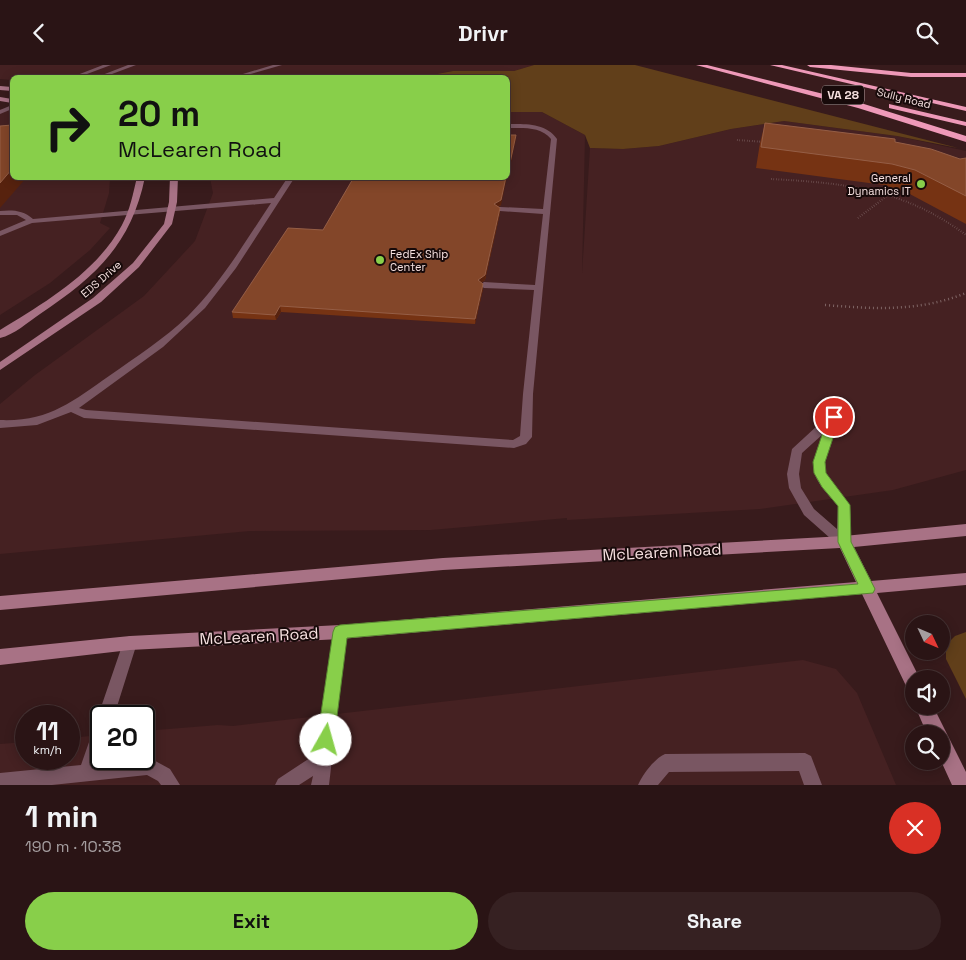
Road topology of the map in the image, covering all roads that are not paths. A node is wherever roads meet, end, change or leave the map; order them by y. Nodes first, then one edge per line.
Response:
1 (108, 65) edge
2 (133, 65) edge
3 (279, 65) edge
4 (699, 65) edge
5 (720, 65) edge
6 (773, 65) edge
7 (810, 65) edge
8 (80, 75) edge
9 (106, 75) edge
10 (243, 75) edge
11 (966, 75) edge
12 (966, 109) edge
13 (966, 124) edge
14 (510, 126) edge
15 (966, 139) edge
16 (139, 180) edge
17 (174, 180) edge
18 (290, 180) edge
19 (276, 200) junction
20 (171, 209) junction
21 (500, 209) edge
22 (546, 211) junction
23 (132, 212) junction
24 (0, 213) edge
25 (31, 221) junction
26 (0, 234) edge
27 (484, 285) edge
28 (538, 288) junction
29 (0, 335) edge
30 (0, 367) edge
31 (71, 407) junction
32 (0, 424) edge
33 (966, 530) edge
34 (844, 542) junction
35 (966, 579) edge
36 (868, 589) junction
37 (0, 603) edge
38 (340, 632) junction
39 (130, 643) junction
40 (0, 657) edge
41 (907, 670) edge
42 (110, 705) edge
43 (324, 758) junction
44 (950, 760) edge
45 (90, 764) edge
46 (87, 773) junction
47 (0, 782) edge
48 (171, 785) edge
49 (284, 785) edge
50 (320, 785) edge
51 (647, 785) edge
52 (813, 785) edge
53 (962, 785) edge

1 - 8 street
2 - 9 street
3 - 10 lane
4 - 15 highway
5 - 13 highway, Sully Road / VA 28
6 - 12 highway, Sully Road / VA 28
7 - 11 highway
14 - 22 lane
16 - 23 main road, EDS Drive
17 - 20 main road, EDS Drive
18 - 19 lane
19 - 20 lane
19 - 31 lane
20 - 23 lane
20 - 30 main road, EDS Drive
21 - 22 lane
22 - 28 lane
23 - 25 lane
23 - 29 main road, EDS Drive
24 - 25 lane
25 - 26 lane
27 - 28 lane
28 - 31 lane
31 - 32 lane
33 - 34 main road, McLearen Road
34 - 34 lane
34 - 36 main road
34 - 37 main road, McLearen Road
35 - 36 main road, McLearen Road
36 - 38 main road, McLearen Road
36 - 41 main road
38 - 39 main road, McLearen Road
38 - 43 lane
39 - 40 main road, McLearen Road
39 - 42 lane
43 - 49 lane
43 - 50 lane
44 - 53 main road
45 - 46 lane
46 - 47 lane
46 - 48 lane
51 - 52 lane

